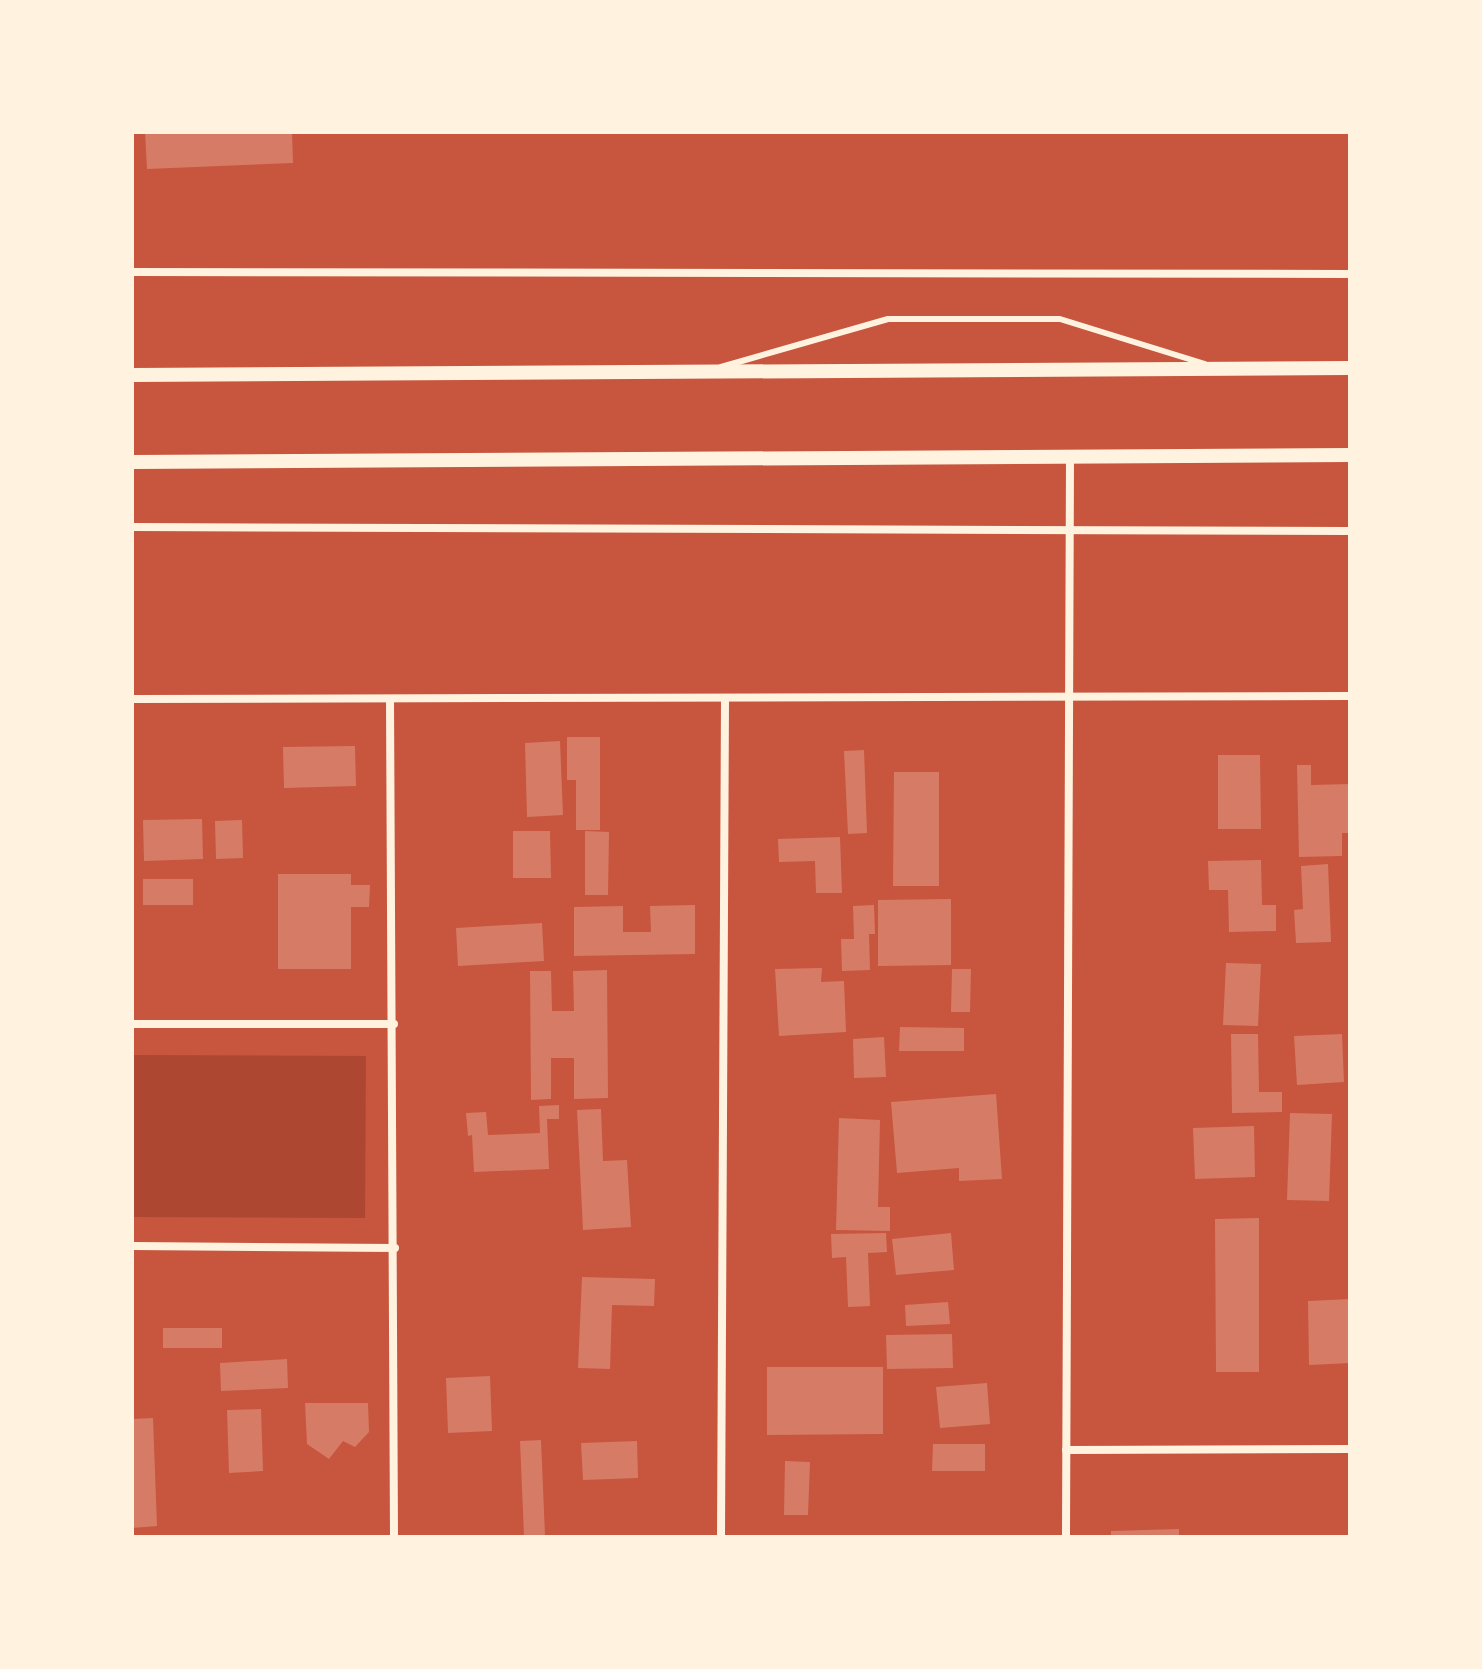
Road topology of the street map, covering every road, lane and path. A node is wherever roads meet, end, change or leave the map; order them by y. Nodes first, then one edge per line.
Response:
1 (132, 272) edge
2 (1350, 274) edge
3 (1350, 368) edge
4 (1222, 369) junction
5 (699, 373) junction
6 (132, 375) edge
7 (1350, 455) edge
8 (1070, 457) junction
9 (132, 462) edge
10 (132, 527) edge
11 (1069, 530) junction
12 (1350, 531) edge
13 (1350, 696) edge
14 (1069, 697) junction
15 (725, 698) junction
16 (132, 699) edge
17 (390, 699) junction
18 (132, 1024) edge
19 (394, 1024) junction
20 (132, 1246) edge
21 (395, 1248) junction
22 (1350, 1449) edge
23 (1066, 1450) junction
24 (394, 1537) edge
25 (721, 1537) edge
26 (1066, 1537) edge

1 - 2 street
3 - 4 street
4 - 5 street
4 - 5 lane
5 - 6 street
7 - 8 street
8 - 9 street
8 - 11 street
10 - 11 street
11 - 12 street
11 - 14 street
13 - 14 street
14 - 15 street
14 - 23 street
15 - 17 street
15 - 25 street
16 - 17 street
17 - 19 street
18 - 19 street
19 - 21 street
20 - 21 street
21 - 24 street
22 - 23 street
23 - 26 street

